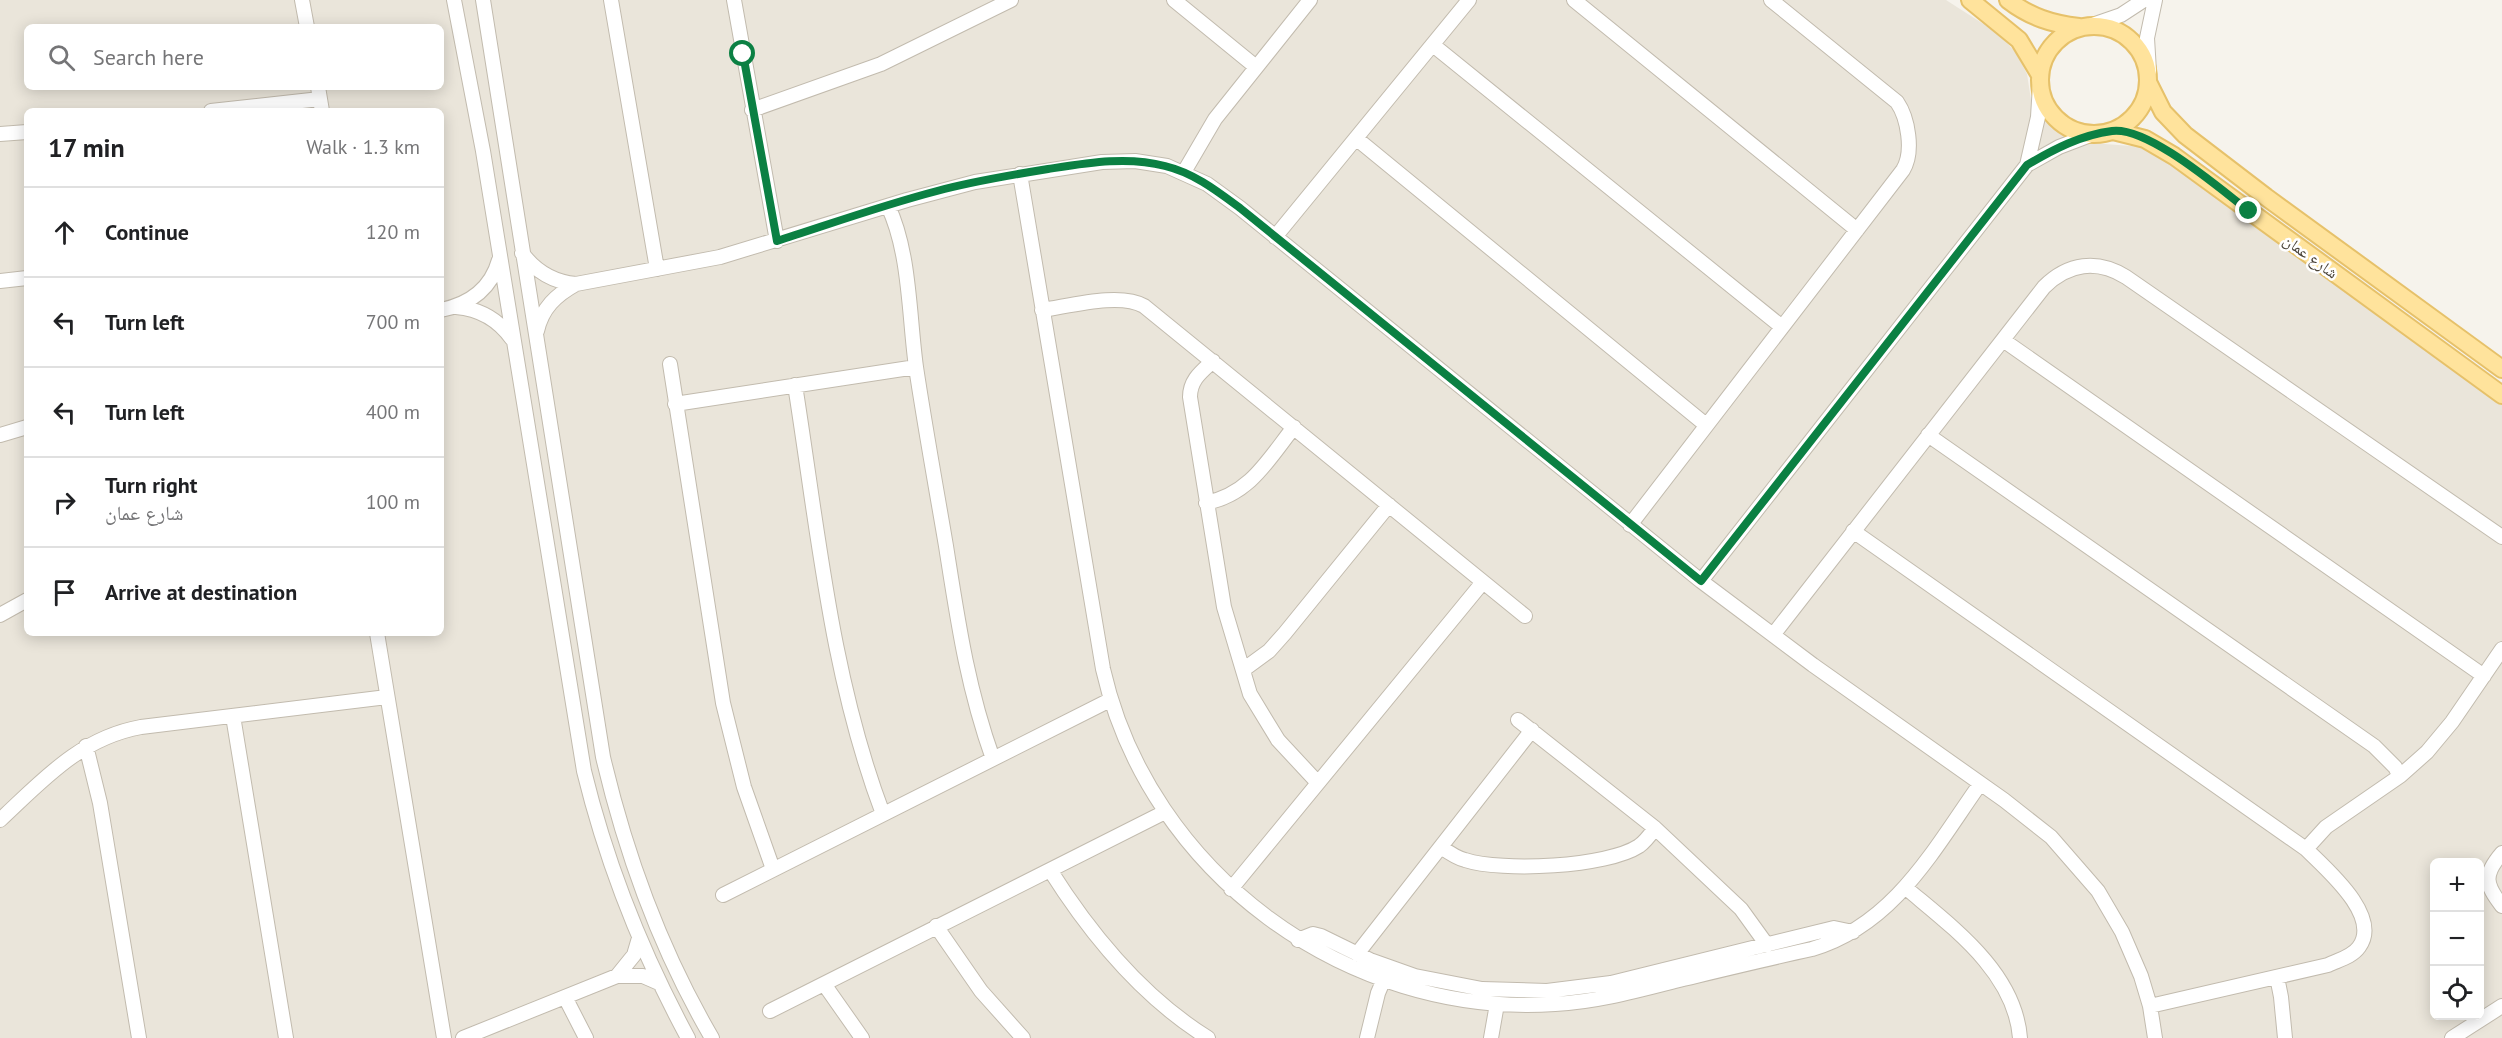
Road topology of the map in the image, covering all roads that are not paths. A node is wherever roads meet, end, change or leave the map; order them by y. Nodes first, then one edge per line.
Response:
1 (302, 0) edge
2 (454, 0) edge
3 (483, 0) edge
4 (611, 0) edge
5 (734, 0) edge
6 (1011, 0) edge
7 (1174, 0) edge
8 (1310, 0) edge
9 (1470, 0) edge
10 (1574, 0) edge
11 (1771, 0) edge
12 (1970, 0) edge
13 (2008, 0) edge
14 (2144, 0) edge
15 (2155, 0) edge
16 (306, 24) edge
17 (2086, 26) junction
18 (1433, 45) junction
19 (1256, 67) junction
20 (2149, 78) junction
21 (2040, 80) junction
22 (320, 99) edge
23 (238, 108) edge
24 (752, 110) junction
25 (2113, 131) junction
26 (24, 132) edge
27 (0, 134) edge
28 (2092, 134) junction
29 (1357, 140) junction
30 (2027, 165) junction
31 (1184, 172) junction
32 (1020, 174) junction
33 (888, 206) junction
34 (1857, 230) junction
35 (1275, 237) junction
36 (777, 241) junction
37 (522, 253) junction
38 (500, 256) junction
39 (657, 269) junction
40 (24, 278) edge
41 (0, 281) edge
42 (576, 284) junction
43 (447, 308) edge
44 (1042, 310) junction
45 (1782, 327) junction
46 (536, 337) junction
47 (2003, 340) junction
48 (513, 341) junction
49 (1213, 361) junction
50 (669, 364) dead end
51 (916, 367) junction
52 (2502, 369) edge
53 (795, 386) junction
54 (2502, 395) edge
55 (675, 404) junction
56 (1706, 425) junction
57 (1294, 427) junction
58 (24, 428) edge
59 (0, 435) edge
60 (1928, 435) junction
61 (1206, 503) junction
62 (1389, 505) junction
63 (1630, 525) junction
64 (1853, 531) junction
65 (2502, 537) edge
66 (1701, 581) junction
67 (1483, 582) junction
68 (24, 602) edge
69 (0, 615) edge
70 (1525, 616) dead end
71 (1773, 635) junction
72 (377, 636) edge
73 (2502, 649) edge
74 (1242, 670) junction
75 (2484, 676) junction
76 (387, 698) junction
77 (1110, 700) junction
78 (233, 716) junction
79 (1518, 720) dead end
80 (1532, 730) junction
81 (86, 746) junction
82 (993, 759) junction
83 (2400, 776) junction
84 (1318, 783) junction
85 (1980, 784) junction
86 (1165, 812) junction
87 (883, 814) junction
88 (0, 820) edge
89 (1655, 828) junction
90 (1441, 847) junction
91 (2306, 849) junction
92 (2502, 853) edge
93 (773, 869) junction
94 (1050, 870) junction
95 (1906, 888) junction
96 (1232, 889) junction
97 (723, 895) dead end
98 (2502, 906) edge
99 (936, 926) junction
100 (1853, 932) junction
101 (639, 938) junction
102 (1298, 940) junction
103 (1767, 945) junction
104 (1357, 954) junction
105 (617, 976) junction
106 (2277, 977) junction
107 (1384, 979) junction
108 (659, 983) junction
109 (824, 984) junction
110 (565, 997) junction
111 (1497, 1004) junction
112 (2150, 1005) junction
113 (2502, 1006) edge
114 (770, 1011) dead end
115 (139, 1038) edge
116 (286, 1038) edge
117 (444, 1038) edge
118 (463, 1038) edge
119 (586, 1038) edge
120 (688, 1038) edge
121 (712, 1038) edge
122 (862, 1038) edge
123 (1023, 1038) edge
124 (1208, 1038) edge
125 (1367, 1038) edge
126 (1491, 1038) edge
127 (2020, 1038) edge
128 (2155, 1038) edge
129 (2285, 1038) edge
130 (2452, 1038) edge

1 - 16 street
2 - 38 street
3 - 37 street
4 - 39 street
5 - 24 street
6 - 24 street
7 - 19 street
8 - 19 street
9 - 18 street
10 - 34 street
11 - 34 street
12 - 21 main road
13 - 17 main road
14 - 17 street
15 - 20 street
17 - 20 main road
17 - 21 main road
18 - 29 street
18 - 45 street
19 - 31 street
20 - 25 main road
20 - 52 main road, شارع عمان
21 - 28 main road
21 - 30 street
22 - 23 street
24 - 36 street
25 - 28 main road
25 - 54 main road, شارع عمان
26 - 27 street
28 - 30 street
29 - 35 street
29 - 56 street
30 - 66 street
31 - 32 street
31 - 35 street
32 - 33 street
32 - 44 street
33 - 36 street
33 - 51 street
34 - 45 street
35 - 63 street
36 - 39 street
37 - 42 street
37 - 46 street
38 - 43 street
38 - 48 street
39 - 42 street
40 - 41 street
42 - 46 street
43 - 48 street
44 - 49 street
44 - 77 street
45 - 56 street
46 - 121 street
47 - 60 street
47 - 65 street
47 - 75 street
48 - 101 street
49 - 57 street
49 - 61 street
50 - 55 street
51 - 53 street
51 - 82 street
53 - 55 street
53 - 87 street
55 - 93 street
56 - 63 street
57 - 61 street
57 - 62 street
58 - 59 street
60 - 64 street
60 - 83 street
61 - 74 street
62 - 67 street
62 - 74 street
63 - 66 street
64 - 71 street
64 - 91 street
66 - 71 street
67 - 70 street
67 - 84 street
68 - 69 street
71 - 85 street
72 - 76 street
73 - 75 street
74 - 84 street
75 - 83 street
76 - 78 street
76 - 117 street
77 - 82 street
77 - 86 street
78 - 81 street
78 - 116 street
79 - 80 street
80 - 89 street
80 - 90 street
81 - 88 street
81 - 115 street
82 - 87 street
83 - 91 street
84 - 96 street
85 - 95 street
85 - 112 street
86 - 94 street
86 - 96 street
87 - 93 street
89 - 90 street
89 - 103 street
90 - 104 street
91 - 106 street
92 - 98 street
93 - 97 street
94 - 99 street
94 - 124 street
95 - 100 street
95 - 127 street
96 - 102 street
99 - 109 street
99 - 123 street
100 - 103 street
100 - 111 street
101 - 105 street
101 - 108 street
102 - 104 street
102 - 107 street
103 - 104 street
105 - 108 street
105 - 110 street
106 - 112 street
106 - 129 street
107 - 111 street
107 - 125 street
108 - 120 street
109 - 114 street
109 - 122 street
110 - 118 street
110 - 119 street
111 - 126 street
112 - 128 street
113 - 130 street

